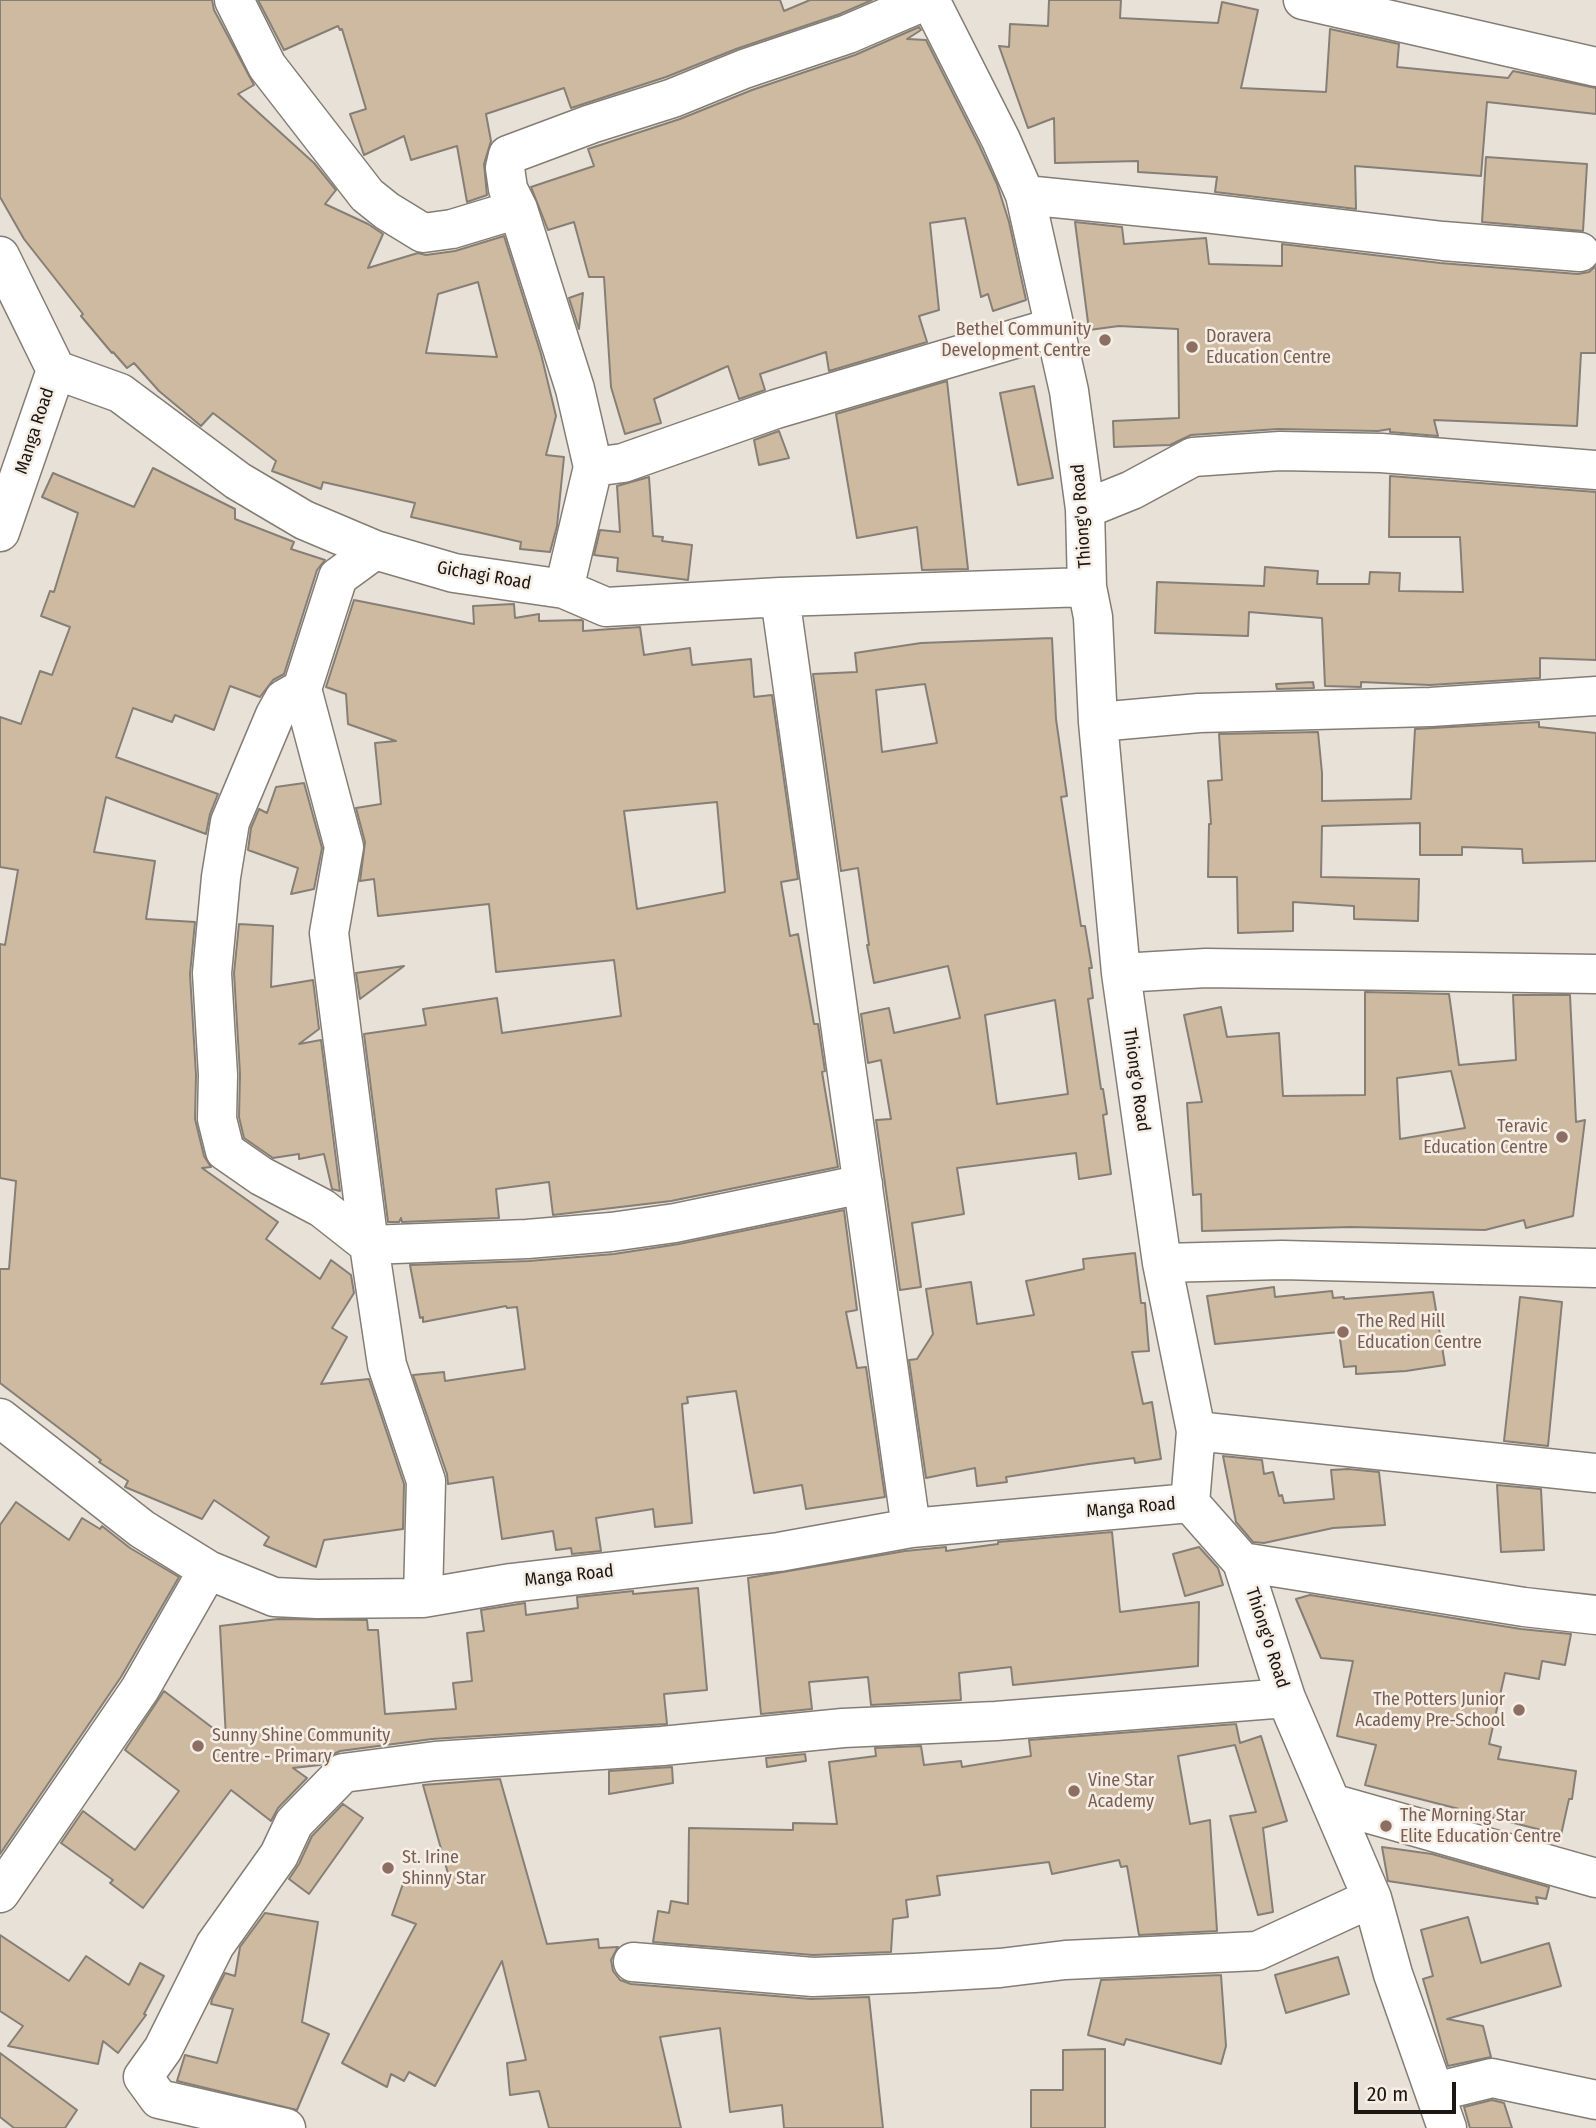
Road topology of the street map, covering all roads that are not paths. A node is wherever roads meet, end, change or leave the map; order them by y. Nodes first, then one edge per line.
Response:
1 (234, 0) edge
2 (928, 0) edge
3 (1303, 0) edge
4 (1596, 66) edge
5 (1026, 195) junction
6 (518, 209) junction
7 (1580, 252) dead end
8 (0, 256) edge
9 (1055, 327) junction
10 (56, 370) junction
11 (593, 467) junction
12 (1596, 470) edge
13 (1085, 509) junction
14 (3, 514) edge
15 (375, 550) junction
16 (1087, 587) junction
17 (564, 589) junction
18 (780, 597) junction
19 (302, 689) junction
20 (1596, 696) edge
21 (1098, 722) junction
22 (1121, 973) junction
23 (1596, 974) edge
24 (863, 1184) junction
25 (369, 1245) junction
26 (1161, 1263) junction
27 (1596, 1268) edge
28 (0, 1418) edge
29 (1196, 1431) junction
30 (1596, 1473) edge
31 (1190, 1503) junction
32 (911, 1528) junction
33 (1242, 1562) junction
34 (208, 1570) junction
35 (423, 1598) junction
36 (1596, 1615) edge
37 (1286, 1698) junction
38 (1331, 1803) junction
39 (1596, 1878) edge
40 (0, 1893) edge
41 (1372, 1898) junction
42 (633, 1962) dead end
43 (1435, 2092) junction
44 (1596, 2100) edge
45 (286, 2128) edge
46 (1447, 2128) edge

1 - 6 street
2 - 5 street, Thiong'o Road
2 - 6 street
3 - 4 street
5 - 7 street
5 - 9 street, Thiong'o Road
6 - 11 street
8 - 10 street
9 - 11 street
9 - 13 street, Thiong'o Road
10 - 14 street, Manga Road
10 - 15 street, Gichagi Road
11 - 17 street
12 - 13 street
13 - 16 street, Thiong'o Road
15 - 17 street, Gichagi Road
15 - 19 street
16 - 18 street, Gichagi Road
16 - 21 street, Thiong'o Road
17 - 18 street, Gichagi Road
18 - 24 street
19 - 25 street
19 - 25 street
20 - 21 street
21 - 22 street, Thiong'o Road
22 - 23 street
22 - 26 street, Thiong'o Road
24 - 25 street
24 - 32 street
25 - 35 street
26 - 27 street
26 - 29 street, Thiong'o Road
28 - 34 street, Manga Road
29 - 30 street
29 - 31 street, Thiong'o Road
31 - 32 street, Manga Road
31 - 33 street, Thiong'o Road
32 - 35 street, Manga Road
33 - 36 street
33 - 37 street, Thiong'o Road
34 - 35 street, Manga Road
34 - 40 street
37 - 38 street, Thiong'o Road
37 - 45 street
38 - 39 street
38 - 41 street, Thiong'o Road
41 - 42 street
41 - 43 street, Thiong'o Road
43 - 44 street
43 - 46 street, Thiong'o Road

